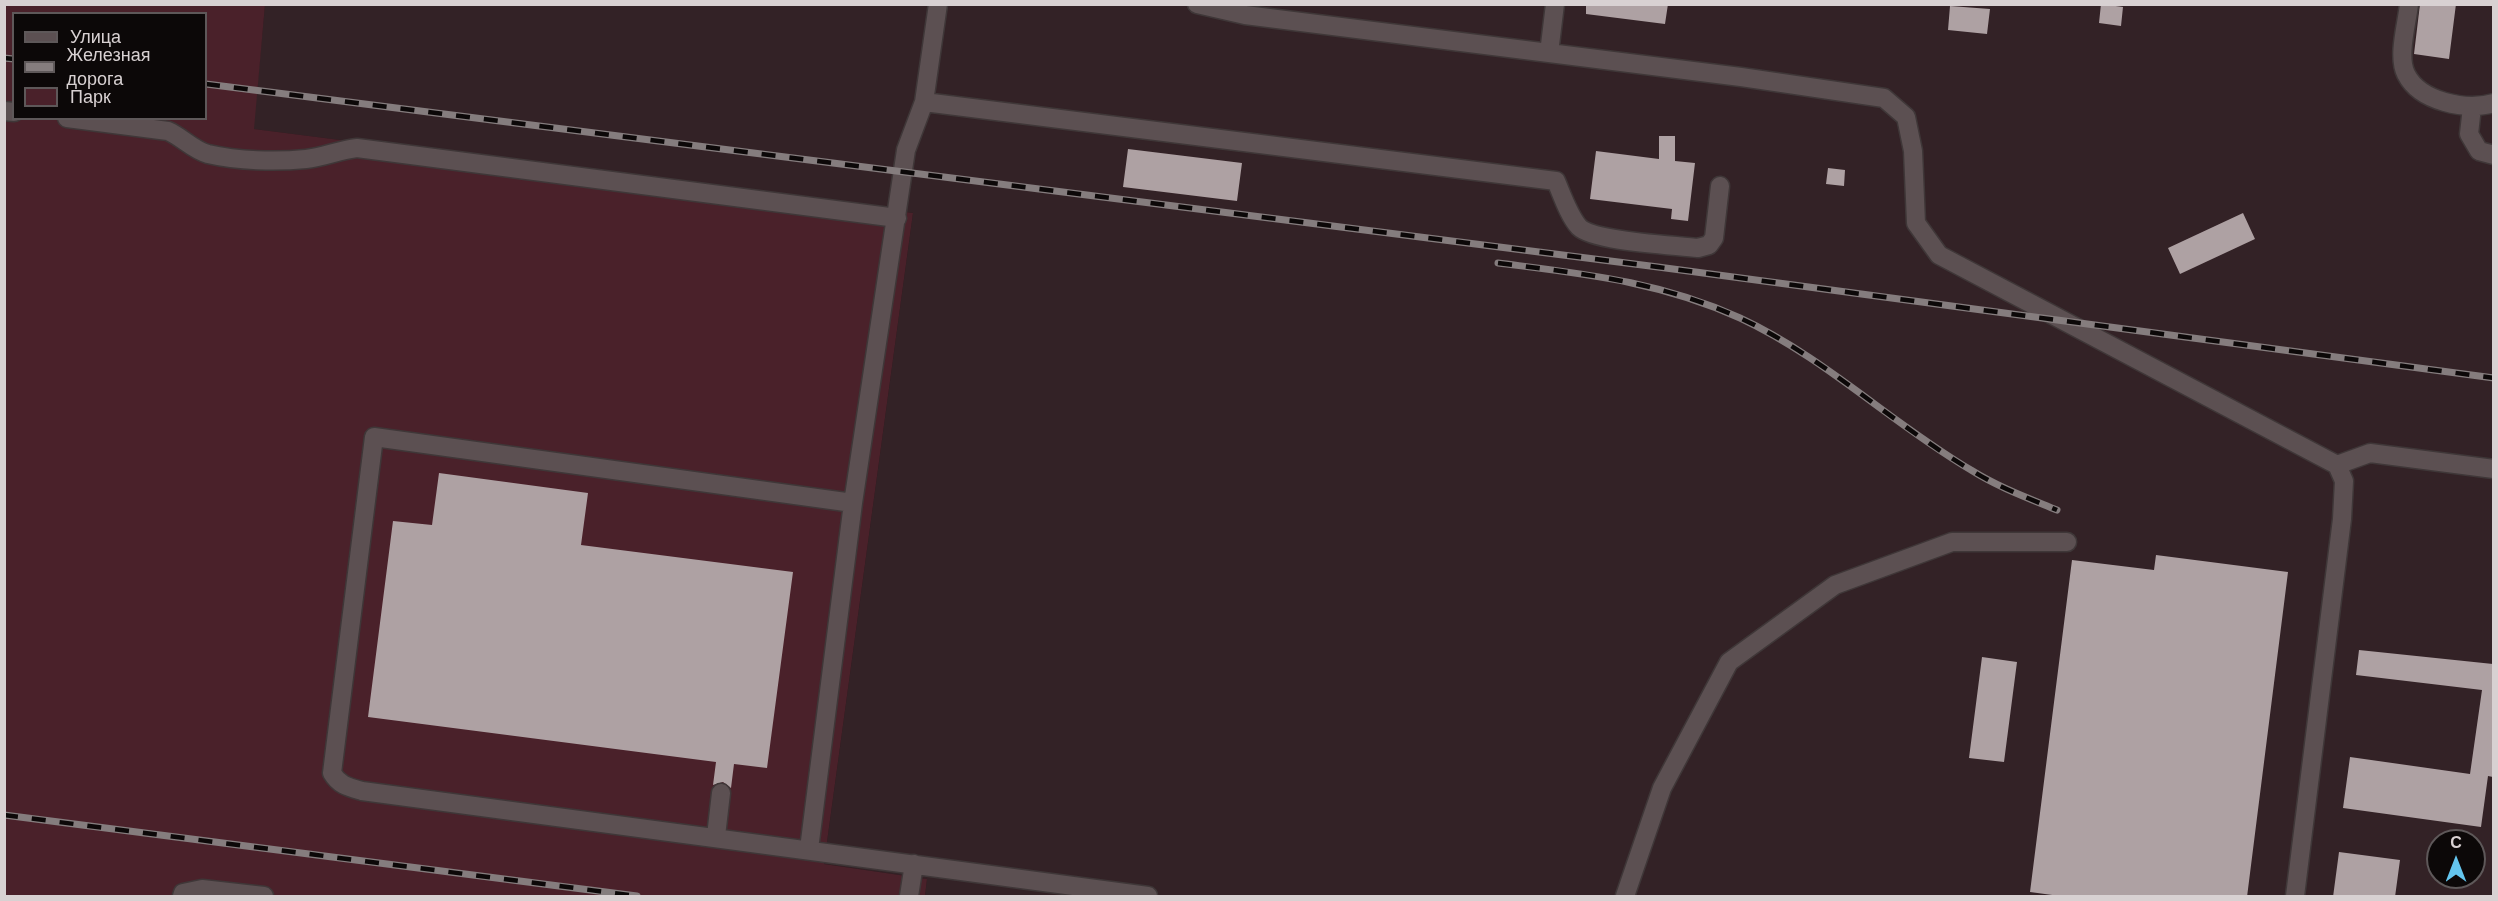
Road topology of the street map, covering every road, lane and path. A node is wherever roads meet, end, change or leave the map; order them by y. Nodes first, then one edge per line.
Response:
1 (938, 4) edge
2 (1197, 4) edge
3 (1555, 4) edge
4 (2409, 4) edge
5 (1223, 7) edge
6 (1549, 53) junction
7 (924, 102) junction
8 (2493, 103) edge
9 (2472, 107) junction
10 (83, 120) edge
11 (2493, 155) edge
12 (1720, 186) dead end
13 (897, 218) junction
14 (2337, 465) junction
15 (2493, 469) edge
16 (853, 503) junction
17 (2067, 542) dead end
18 (721, 793) dead end
19 (716, 836) junction
20 (809, 849) junction
21 (914, 864) junction
22 (182, 897) edge
23 (264, 897) edge
24 (909, 897) edge
25 (1148, 897) edge
26 (1625, 897) edge
27 (2295, 897) edge

1 - 7 lane
2 - 5 lane
3 - 6 lane
4 - 9 lane
5 - 6 lane
6 - 14 lane
7 - 12 lane
7 - 13 lane
8 - 9 lane
9 - 11 lane
10 - 13 lane
13 - 16 lane
14 - 15 lane
14 - 27 lane
16 - 19 lane
16 - 20 lane
17 - 26 lane
18 - 19 lane
19 - 20 lane
20 - 21 lane
21 - 24 lane
21 - 25 lane
22 - 23 lane

